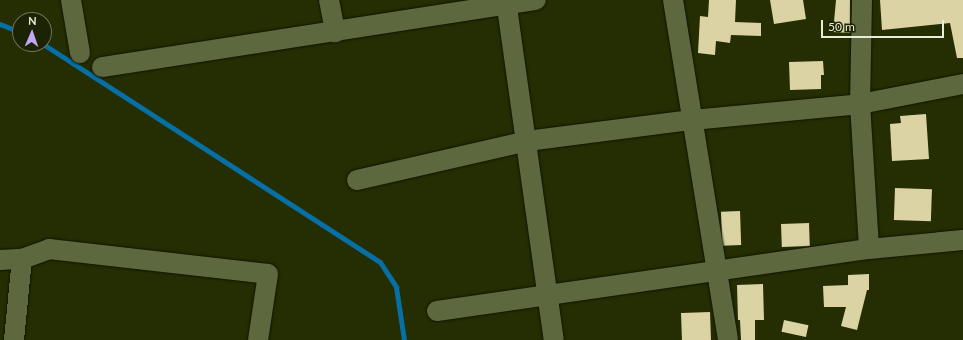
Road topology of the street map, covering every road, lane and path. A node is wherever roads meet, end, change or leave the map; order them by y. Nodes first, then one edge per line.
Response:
1 (71, 0) edge
2 (329, 0) edge
3 (536, 0) edge
4 (673, 0) edge
5 (862, 0) edge
6 (506, 2) edge
7 (335, 32) junction
8 (80, 53) dead end
9 (102, 67) dead end
10 (963, 84) edge
11 (860, 104) junction
12 (692, 120) junction
13 (527, 141) junction
14 (357, 180) dead end
15 (963, 240) edge
16 (869, 249) junction
17 (22, 259) junction
18 (0, 260) edge
19 (716, 271) junction
20 (549, 295) junction
21 (436, 311) dead end
22 (14, 340) edge
23 (258, 340) edge
24 (554, 340) edge
25 (728, 340) edge

1 - 8 street
2 - 7 street
3 - 6 street
4 - 12 street
5 - 11 street
6 - 7 street
6 - 13 street
7 - 9 street
10 - 11 street
11 - 12 street
11 - 16 street
12 - 13 street
12 - 19 street
13 - 14 street
13 - 20 street
15 - 16 street
16 - 19 street
17 - 18 street
17 - 22 street
17 - 23 street
19 - 20 street
19 - 25 street
20 - 21 street
20 - 24 street

